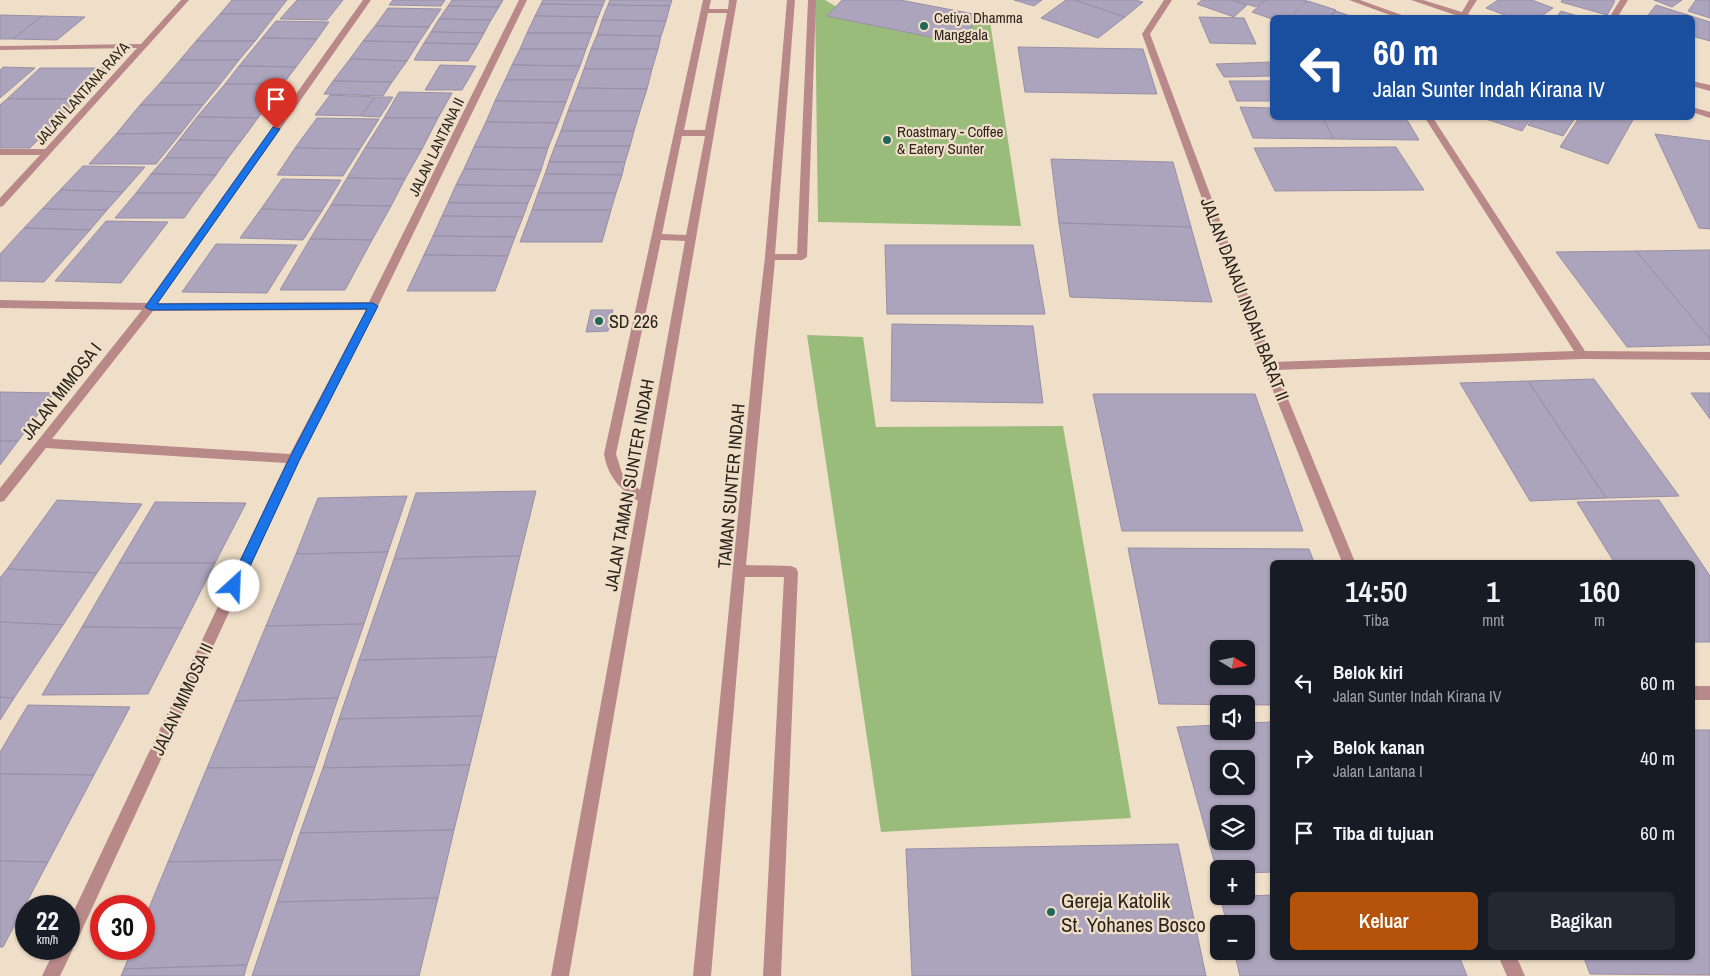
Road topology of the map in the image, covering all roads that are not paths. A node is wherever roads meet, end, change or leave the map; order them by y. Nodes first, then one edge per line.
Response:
1 (184, 0) edge
2 (367, 0) edge
3 (523, 0) edge
4 (791, 0) edge
5 (812, 0) edge
6 (1168, 0) edge
7 (1353, 0) edge
8 (1415, 0) edge
9 (1473, 0) edge
10 (1624, 0) edge
11 (706, 5) edge
12 (732, 5) edge
13 (1464, 14) joint
14 (1398, 15) edge
15 (1615, 15) edge
16 (143, 46) junction
17 (0, 48) edge
18 (1695, 84) edge
19 (1710, 88) edge
20 (1695, 110) edge
21 (1710, 115) edge
22 (1430, 120) edge
23 (678, 133) junction
24 (709, 133) junction
25 (0, 152) edge
26 (46, 152) junction
27 (0, 204) edge
28 (655, 237) junction
29 (691, 238) junction
30 (770, 257) junction
31 (0, 304) edge
32 (373, 306) junction
33 (150, 307) junction
34 (1582, 354) junction
35 (1710, 356) edge
36 (1269, 366) junction
37 (42, 443) junction
38 (294, 459) junction
39 (0, 497) edge
40 (644, 499) junction
41 (1347, 560) edge
42 (740, 571) junction
43 (1695, 693) edge
44 (1710, 693) edge
45 (80, 916) edge
46 (59, 960) edge
47 (1509, 960) edge
48 (51, 976) edge
49 (560, 976) edge
50 (702, 976) edge
51 (772, 976) edge
52 (1516, 976) edge

1 - 16 street, JALAN LANTANA RAYA
2 - 33 street, JALAN MIMOSA I
3 - 32 street, JALAN LANTANA II
4 - 30 street, TAMAN SUNTER INDAH
5 - 30 street
6 - 36 street, JALAN DANAU INDAH BARAT II
7 - 14 street
8 - 13 street
9 - 13 street
10 - 15 street
11 - 12 street
11 - 23 street
12 - 24 street, JALAN TAMAN SUNTER INDAH
16 - 17 street
16 - 26 street, JALAN LANTANA RAYA
18 - 19 street
20 - 21 street
22 - 34 street
23 - 24 street
23 - 28 street
24 - 29 street, JALAN TAMAN SUNTER INDAH
25 - 26 street
26 - 27 street, JALAN LANTANA RAYA
28 - 29 street
28 - 40 street
29 - 40 street, JALAN TAMAN SUNTER INDAH
30 - 42 street, TAMAN SUNTER INDAH
31 - 33 street
32 - 33 street
32 - 38 street, JALAN MIMOSA II
33 - 37 street, JALAN MIMOSA I
34 - 35 street
34 - 36 street
36 - 41 street, JALAN DANAU INDAH BARAT II
37 - 38 street
37 - 39 street, JALAN MIMOSA I
38 - 45 street, JALAN MIMOSA II
40 - 49 street, JALAN TAMAN SUNTER INDAH
42 - 50 street, TAMAN SUNTER INDAH
42 - 51 street
43 - 44 street
46 - 48 street
47 - 52 street

